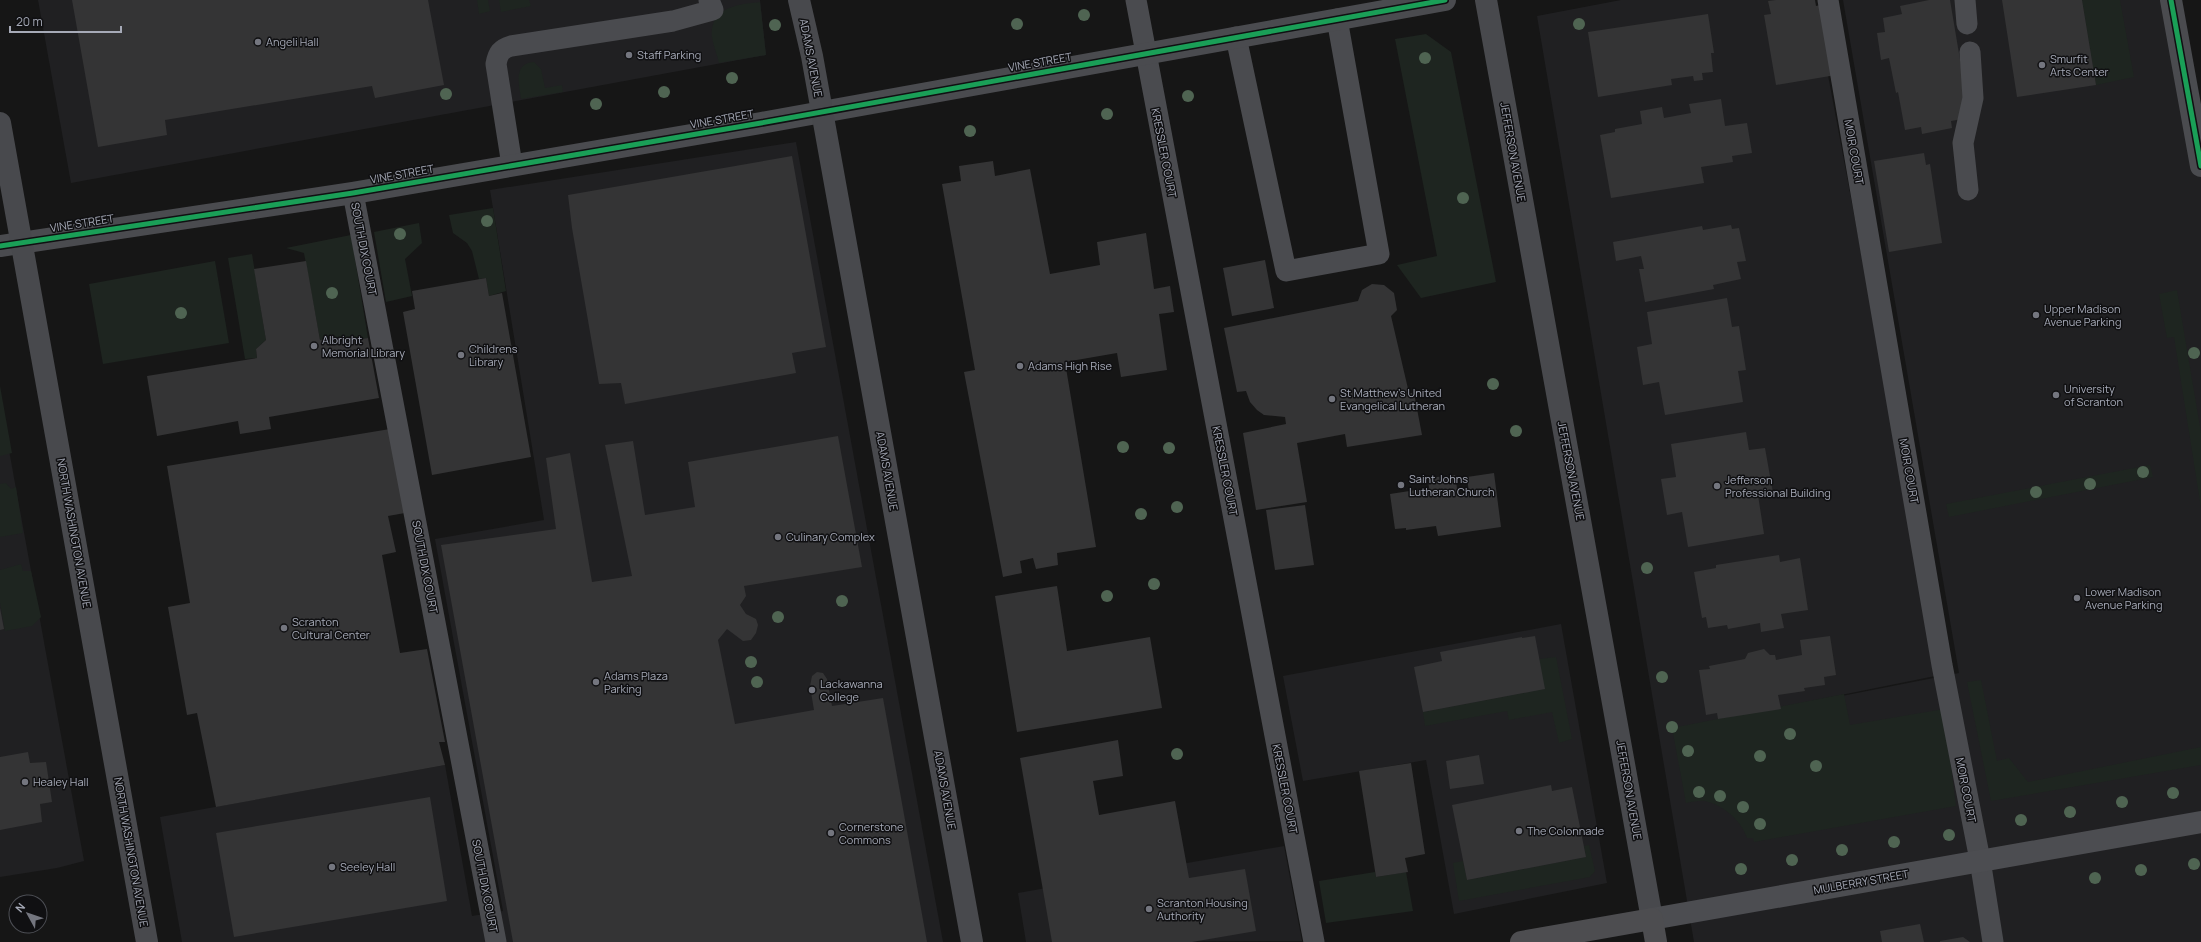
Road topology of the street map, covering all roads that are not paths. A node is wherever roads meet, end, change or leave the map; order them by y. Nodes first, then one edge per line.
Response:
1 (710, 0) edge
2 (799, 0) edge
3 (1136, 0) edge
4 (1445, 0) edge
5 (1486, 0) edge
6 (1828, 0) edge
7 (1965, 0) edge
8 (2171, 0) edge
9 (1337, 19) junction
10 (1967, 24) dead end
11 (1236, 37) junction
12 (1970, 52) dead end
13 (1145, 53) junction
14 (821, 111) junction
15 (0, 123) edge
16 (512, 165) junction
17 (2201, 166) edge
18 (1968, 190) dead end
19 (353, 193) junction
20 (22, 242) junction
21 (0, 246) edge
22 (2201, 822) edge
23 (1980, 860) junction
24 (1652, 919) junction
25 (147, 942) edge
26 (496, 942) edge
27 (972, 942) edge
28 (1314, 942) edge
29 (1520, 942) edge
30 (1656, 942) edge
31 (1993, 942) edge

1 - 16 lane
2 - 14 main road, ADAMS AVENUE
3 - 13 lane, KRESSLER COURT
4 - 9 street, VINE STREET
5 - 24 main road, JEFFERSON AVENUE
6 - 23 lane, MOIR COURT
7 - 10 lane
8 - 17 street
9 - 11 street, VINE STREET
9 - 11 lane
11 - 13 street, VINE STREET
12 - 18 lane
13 - 14 street, VINE STREET
13 - 28 lane, KRESSLER COURT
14 - 16 street, VINE STREET
14 - 27 main road, ADAMS AVENUE
15 - 20 main road, NORTH WASHINGTON AVENUE
16 - 19 street, VINE STREET
19 - 20 street, VINE STREET
19 - 26 lane, SOUTH DIX COURT
20 - 21 street, VINE STREET
20 - 25 main road, NORTH WASHINGTON AVENUE
22 - 23 main road, MULBERRY STREET
23 - 24 main road, MULBERRY STREET
23 - 31 lane, MOIR COURT
24 - 29 highway, MULBERRY STREET
24 - 30 highway, JEFFERSON AVENUE

